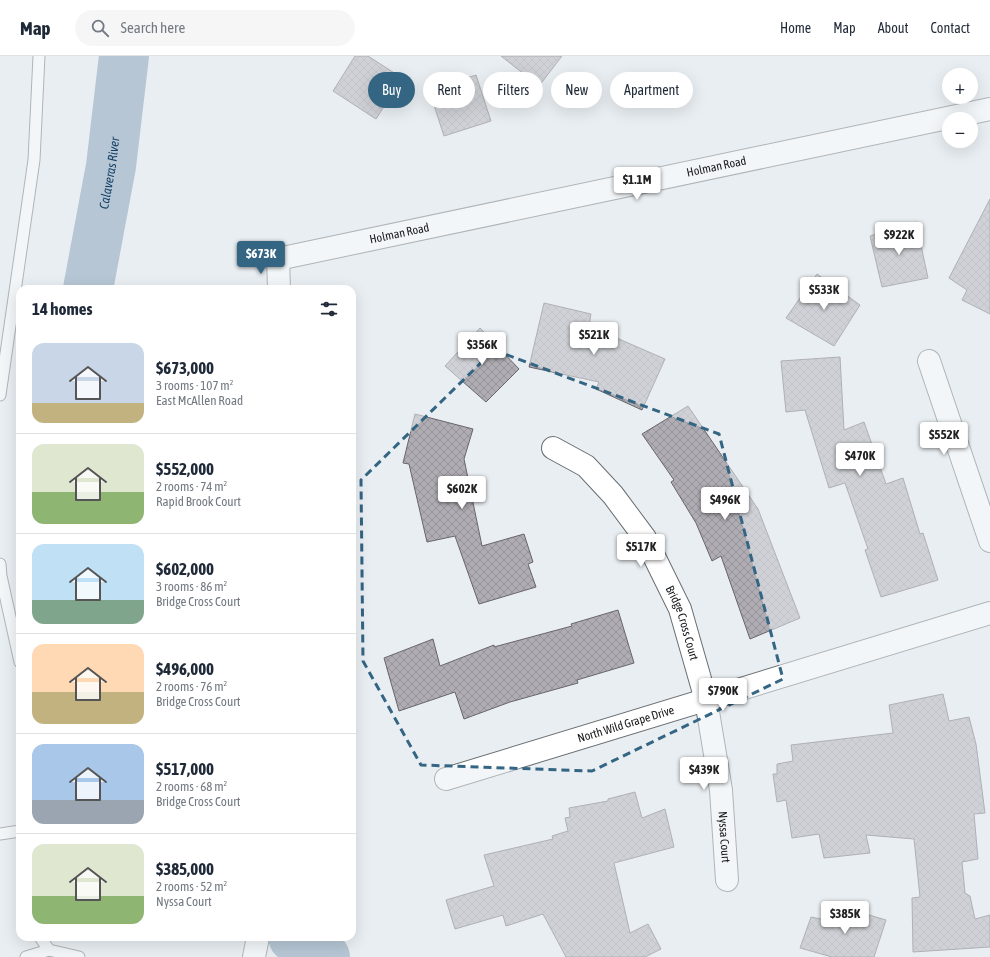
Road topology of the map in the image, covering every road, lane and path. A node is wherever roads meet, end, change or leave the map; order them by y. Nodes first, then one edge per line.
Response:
1 (39, 56) edge
2 (990, 109) edge
3 (279, 285) edge
4 (929, 361) dead end
5 (0, 395) edge
6 (553, 448) dead end
7 (990, 541) edge
8 (0, 564) edge
9 (990, 613) edge
10 (16, 644) edge
11 (706, 700) junction
12 (446, 779) dead end
13 (16, 832) edge
14 (0, 834) edge
15 (727, 880) dead end
16 (43, 941) edge
17 (257, 941) edge
18 (49, 950) junction
19 (26, 957) edge
20 (79, 957) edge
21 (254, 957) edge

1 - 5 lane
2 - 3 street, Holman Road
4 - 7 street
6 - 11 street, Bridge Cross Court
8 - 10 lane
9 - 11 street, North Wild Grape Drive
11 - 12 street, North Wild Grape Drive
11 - 15 street, Nyssa Court
13 - 14 lane
16 - 18 lane
17 - 21 street
18 - 19 lane
18 - 20 lane

